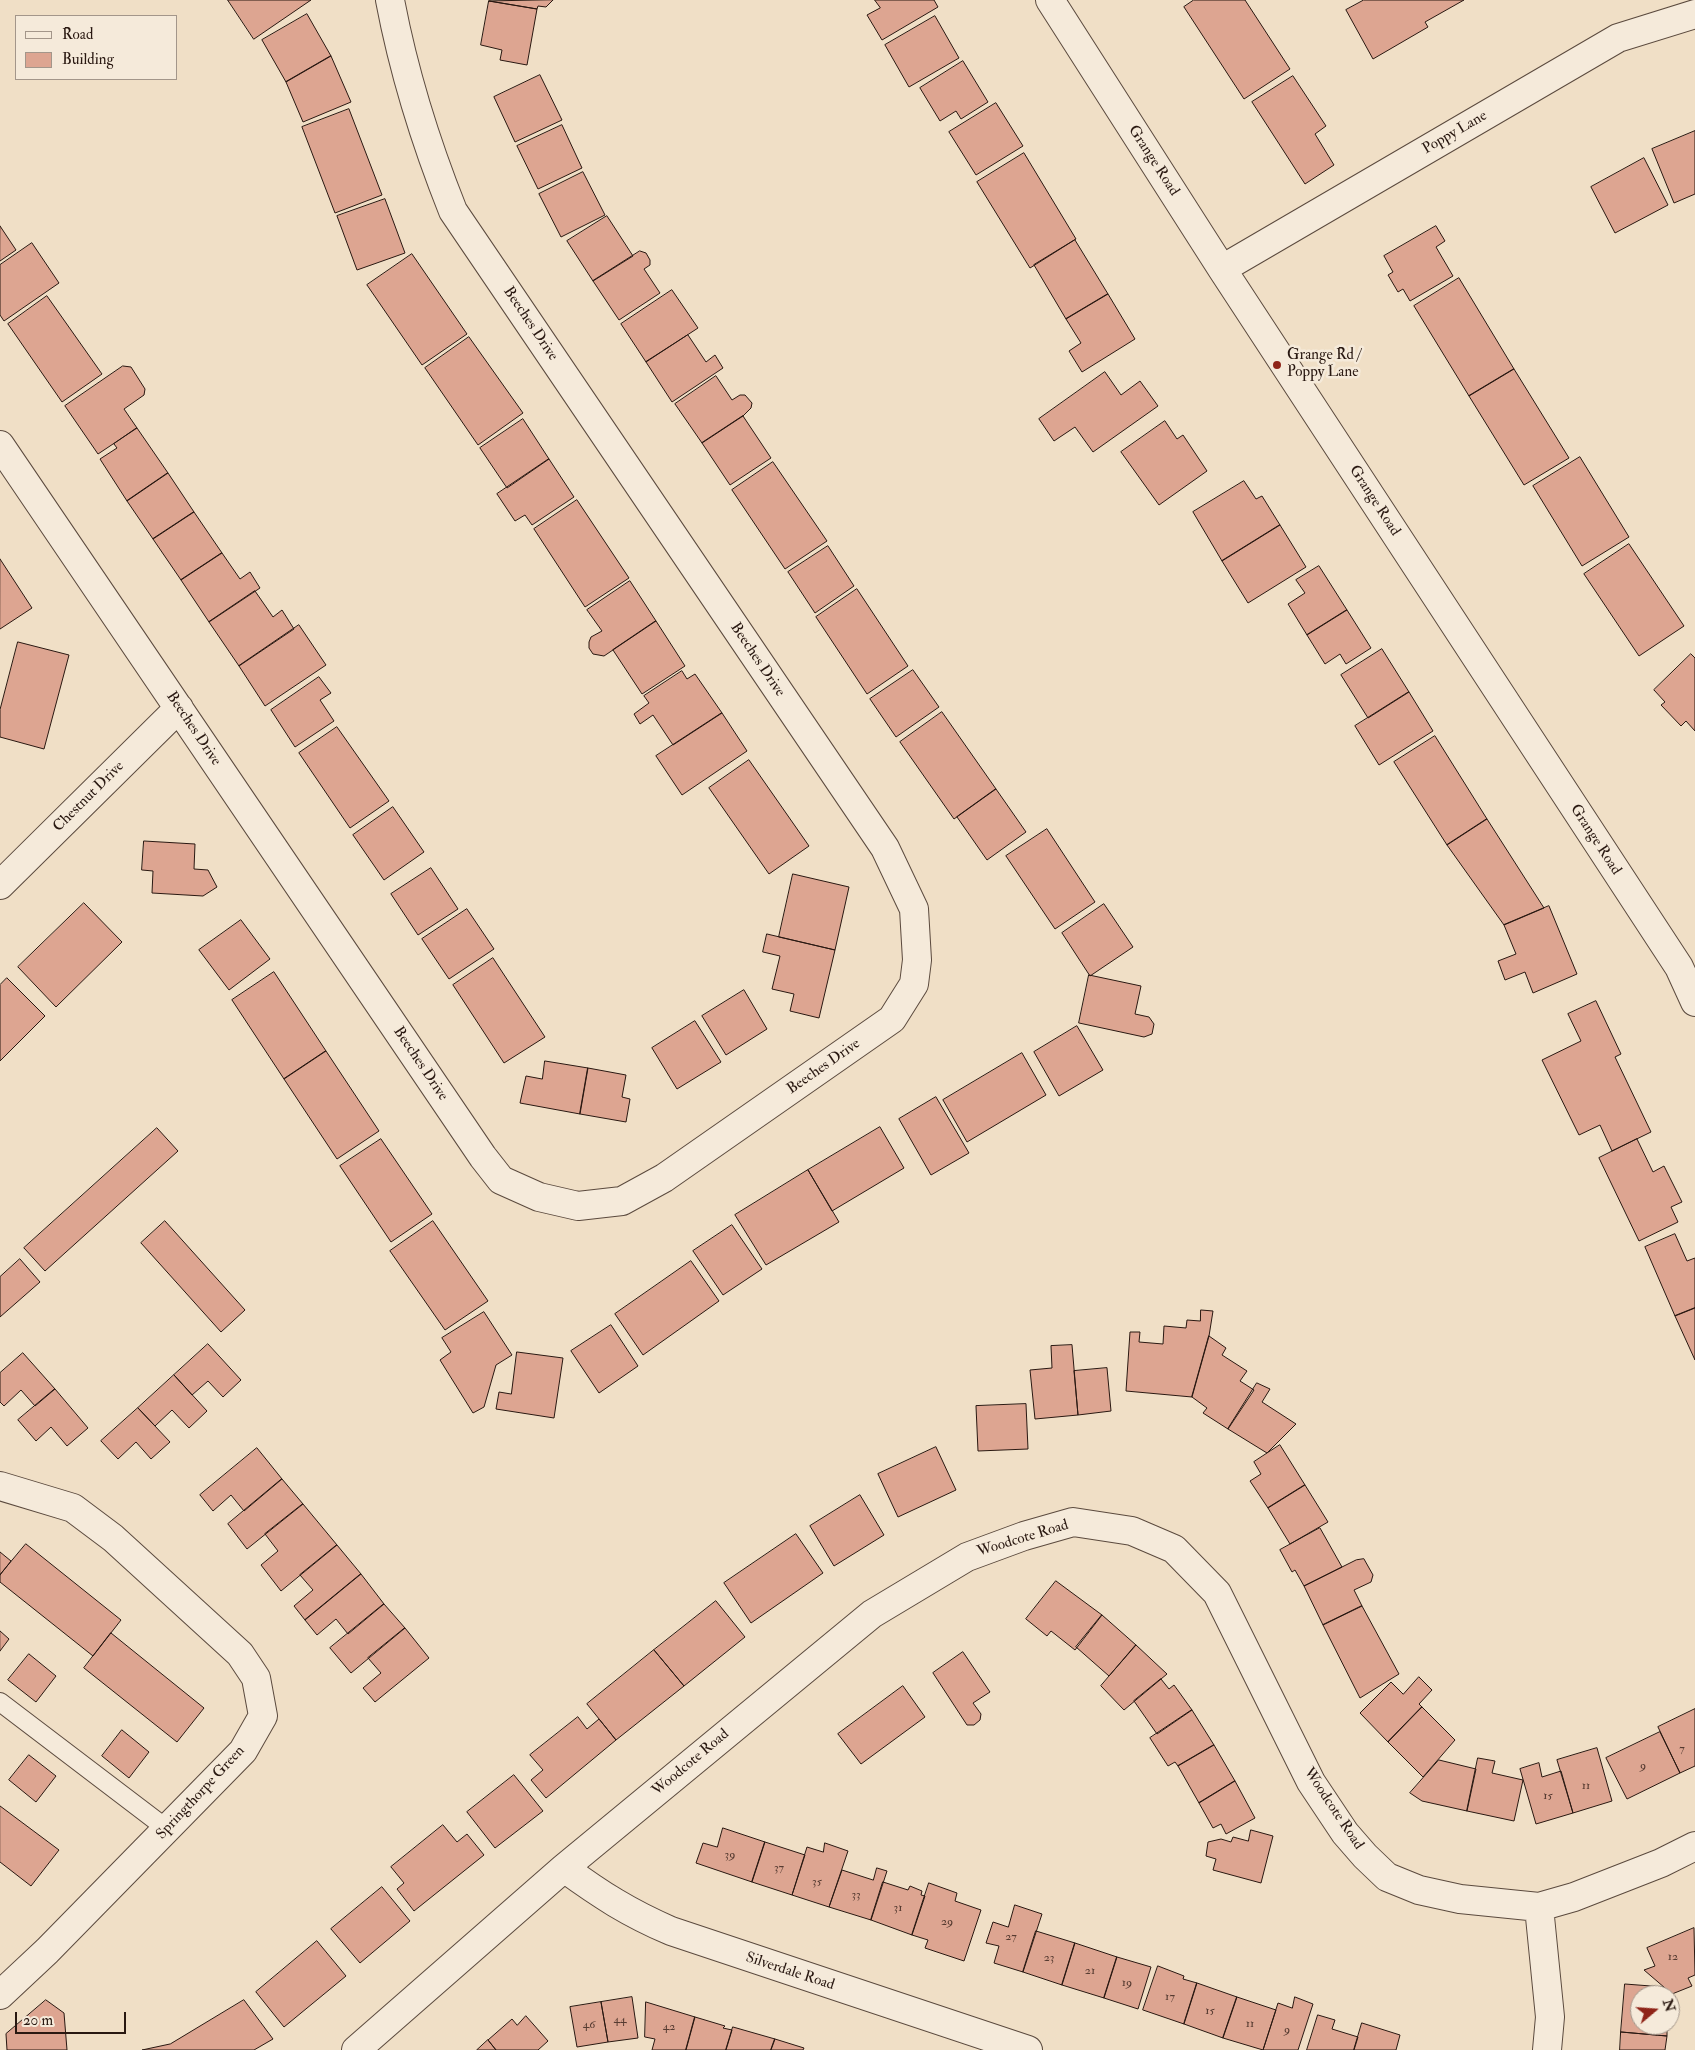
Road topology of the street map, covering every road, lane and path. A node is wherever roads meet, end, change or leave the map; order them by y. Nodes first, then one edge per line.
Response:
1 (390, 0) edge
2 (1050, 0) edge
3 (1695, 14) edge
4 (1222, 269) junction
5 (0, 445) edge
6 (178, 708) junction
7 (0, 885) edge
8 (1695, 1002) edge
9 (0, 1486) edge
10 (0, 1702) edge
11 (167, 1829) junction
12 (1695, 1846) edge
13 (564, 1868) junction
14 (1539, 1907) junction
15 (0, 1995) edge
16 (356, 2050) edge
17 (1028, 2050) edge
18 (1547, 2050) edge

1 - 6 street, Beeches Drive
2 - 4 street, Grange Road
3 - 4 street, Poppy Lane
4 - 8 street, Grange Road
5 - 6 street, Beeches Drive
6 - 7 street, Chestnut Drive
9 - 11 street, Springthorpe Green
10 - 11 lane
11 - 15 street, Springthorpe Green
12 - 14 street, Woodcote Road
13 - 14 street, Woodcote Road
13 - 16 street, Woodcote Road
13 - 17 street, Silverdale Road
14 - 18 street

